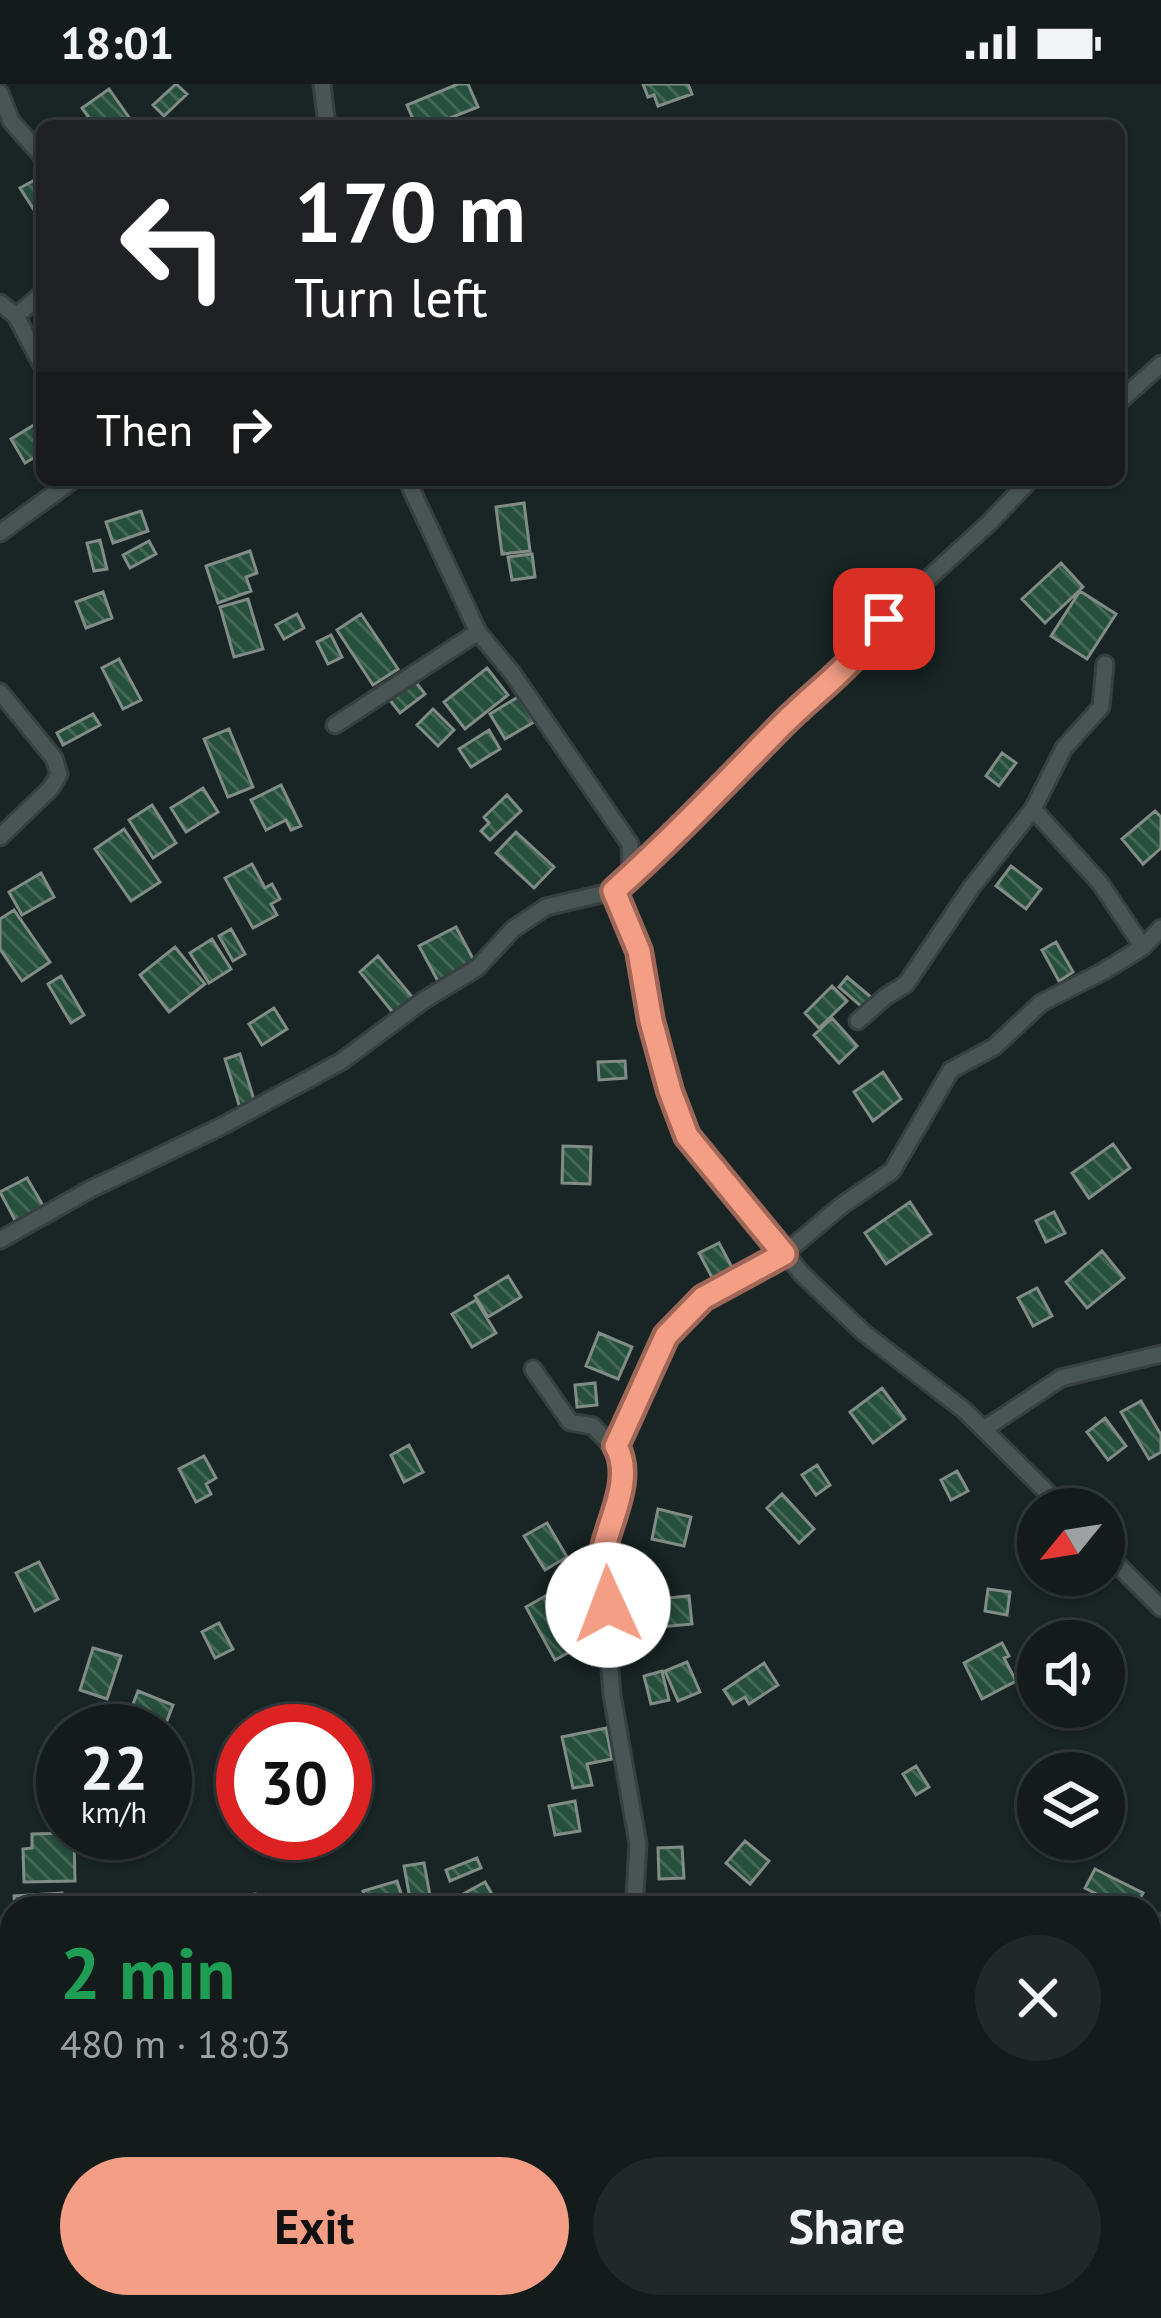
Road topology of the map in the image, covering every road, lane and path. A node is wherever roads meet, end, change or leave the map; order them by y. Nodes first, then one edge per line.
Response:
1 (322, 84) edge
2 (0, 93) edge
3 (326, 120) edge
4 (36, 149) edge
5 (36, 299) edge
6 (0, 303) edge
7 (16, 316) junction
8 (36, 354) edge
9 (1161, 364) edge
10 (1125, 397) edge
11 (65, 486) edge
12 (410, 486) edge
13 (1024, 486) edge
14 (0, 533) edge
15 (478, 632) junction
16 (1105, 664) dead end
17 (0, 692) edge
18 (335, 725) dead end
19 (1033, 809) junction
20 (0, 837) edge
21 (630, 844) junction
22 (661, 850) junction
23 (631, 876) junction
24 (614, 891) junction
25 (1161, 928) edge
26 (1143, 946) junction
27 (858, 1021) dead end
28 (0, 1240) edge
29 (784, 1254) junction
30 (1161, 1354) edge
31 (533, 1370) dead end
32 (984, 1429) junction
33 (616, 1446) junction
34 (1043, 1488) edge
35 (1125, 1572) edge
36 (1161, 1608) edge
37 (634, 1896) edge

1 - 3 street
2 - 4 street
5 - 7 street
6 - 7 street
7 - 8 street
9 - 10 street
11 - 14 street
12 - 15 street
13 - 22 street
15 - 18 street
15 - 21 street
16 - 19 street
17 - 20 street
19 - 26 street
19 - 27 street
21 - 22 street
21 - 23 street
22 - 23 street
23 - 24 street
24 - 28 street
24 - 29 street
25 - 26 street
26 - 29 street
29 - 32 street
29 - 33 street
30 - 32 street
31 - 33 street
32 - 34 street
33 - 37 street
35 - 36 street

